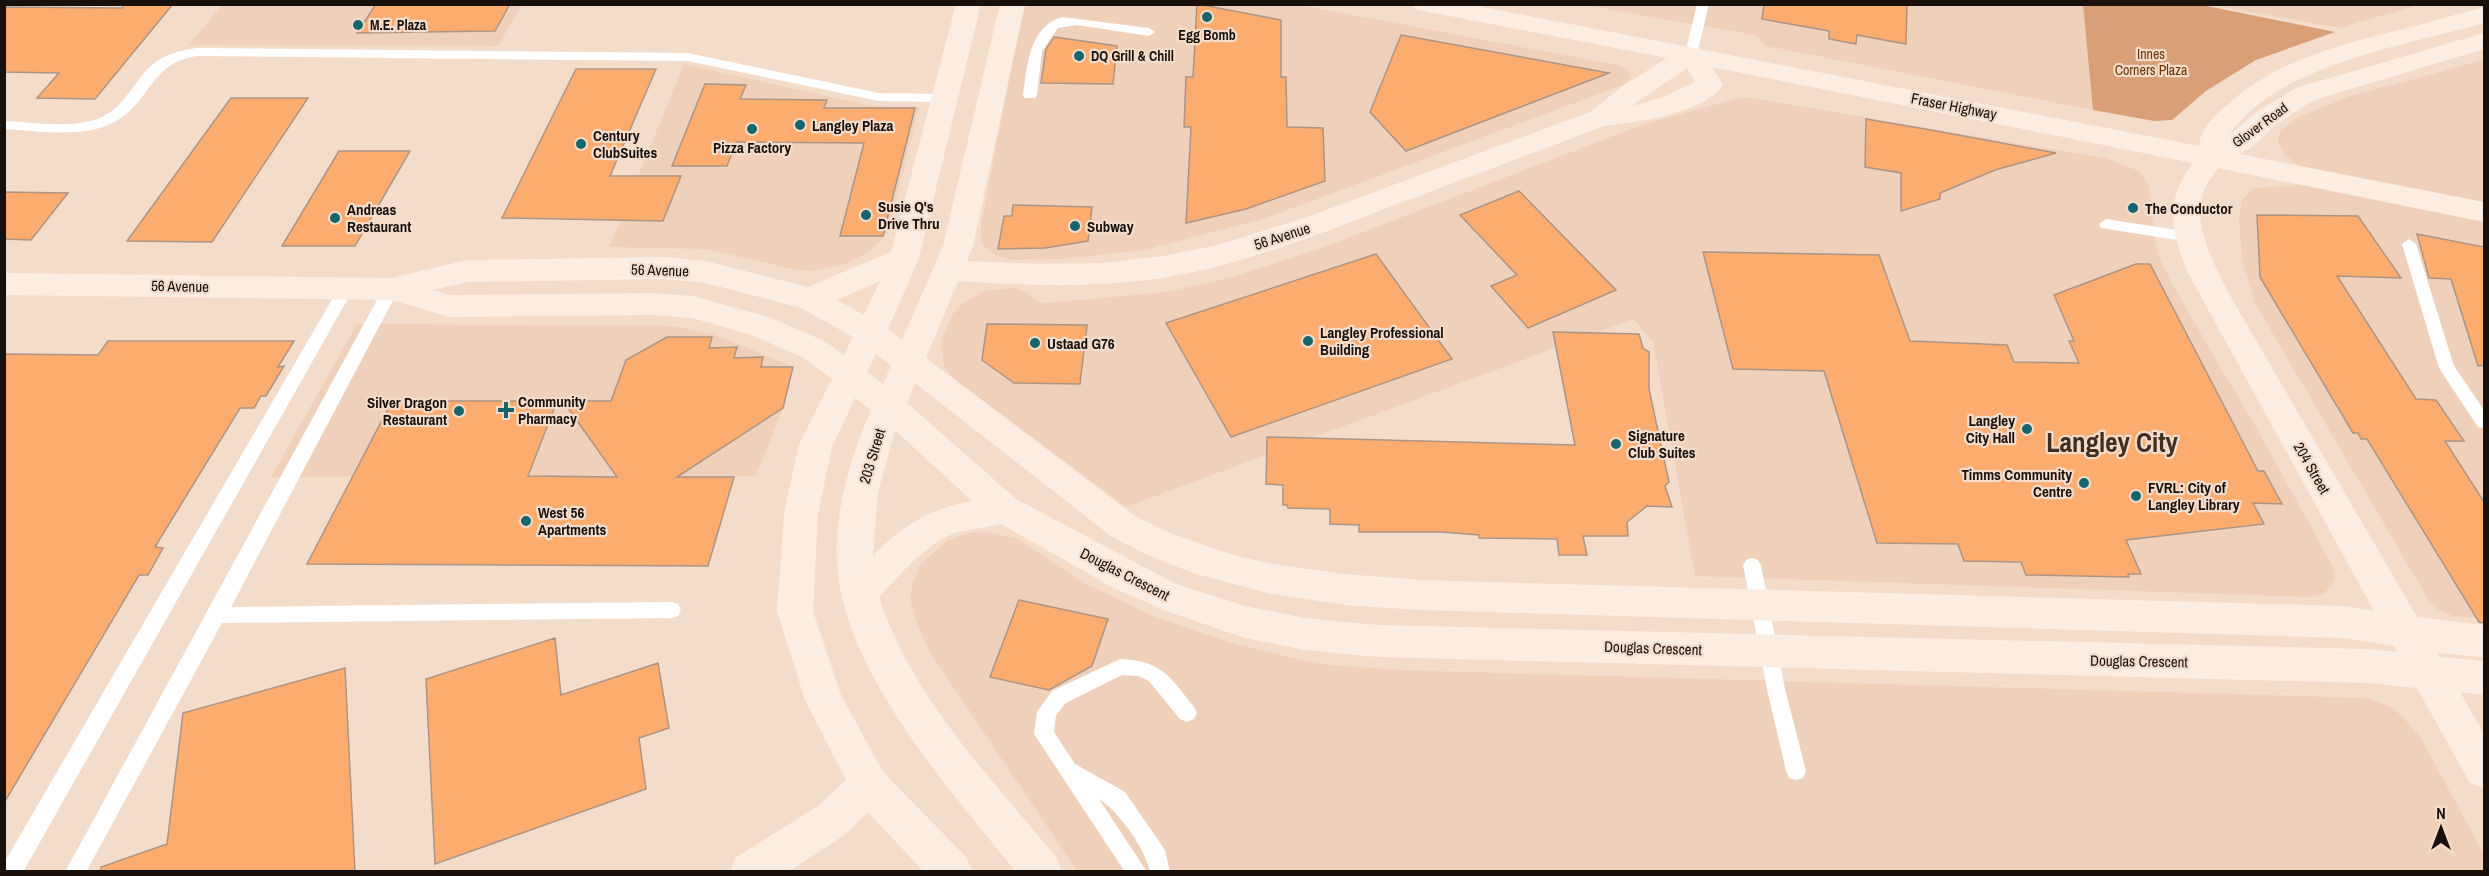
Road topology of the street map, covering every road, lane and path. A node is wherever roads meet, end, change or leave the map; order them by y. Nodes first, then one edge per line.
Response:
1 (969, 4) edge
2 (1013, 4) edge
3 (1424, 4) edge
4 (1703, 4) edge
5 (2484, 15) edge
6 (1149, 32) dead end
7 (2484, 41) edge
8 (1691, 54) junction
9 (1030, 95) dead end
10 (944, 98) junction
11 (1599, 118) junction
12 (4, 125) edge
13 (2211, 158) junction
14 (2484, 212) edge
15 (2106, 224) dead end
16 (2190, 237) junction
17 (2409, 244) dead end
18 (904, 258) junction
19 (949, 270) junction
20 (4, 284) edge
21 (346, 288) junction
22 (391, 289) junction
23 (810, 299) junction
24 (870, 332) junction
25 (908, 362) junction
26 (849, 375) junction
27 (889, 405) junction
28 (2484, 419) edge
29 (1004, 509) junction
30 (1752, 565) dead end
31 (859, 594) junction
32 (1760, 605) junction
33 (672, 610) dead end
34 (217, 615) junction
35 (2404, 630) junction
36 (2484, 641) edge
37 (1768, 651) junction
38 (2429, 672) junction
39 (2484, 678) edge
40 (1187, 713) dead end
41 (2484, 770) edge
42 (1068, 771) junction
43 (1796, 771) dead end
44 (869, 786) junction
45 (10, 872) edge
46 (75, 872) edge
47 (750, 872) edge
48 (952, 872) edge
49 (1042, 872) edge
50 (1137, 872) edge
51 (1160, 872) edge

1 - 10 main road
2 - 19 main road, 203 Street
3 - 8 main road, Fraser Highway
4 - 8 lane
5 - 13 main road, Glover Road
6 - 9 lane
7 - 13 main road, Glover Road
8 - 11 main road, 56 Avenue
8 - 11 main road, 56 Avenue
8 - 13 main road, Fraser Highway
10 - 12 lane
10 - 18 main road
11 - 19 main road, 56 Avenue
13 - 14 main road, Fraser Highway
13 - 16 main road, 204 Street
15 - 16 lane
16 - 35 main road, 204 Street
17 - 28 lane
18 - 23 main road
18 - 24 main road
19 - 25 main road, 203 Street
20 - 21 main road, 56 Avenue
21 - 22 main road, 56 Avenue
21 - 45 lane
22 - 23 main road, 56 Avenue
22 - 26 main road, 56 Avenue
22 - 34 lane
23 - 24 main road, 56 Avenue
24 - 25 main road, 56 Avenue
24 - 26 main road
25 - 27 main road, 203 Street
25 - 32 main road
26 - 27 main road, 56 Avenue
26 - 44 main road
27 - 29 main road, Douglas Crescent
27 - 31 main road, 203 Street
29 - 31 main road
29 - 37 main road, Douglas Crescent
30 - 32 lane
31 - 49 main road, 203 Street
32 - 35 main road
32 - 37 lane
33 - 34 lane
34 - 46 lane
35 - 36 main road
35 - 38 main road, 204 Street
37 - 38 main road, Douglas Crescent
37 - 43 lane
38 - 39 main road, Douglas Crescent
38 - 41 main road, 204 Street
40 - 42 lane
42 - 50 lane
42 - 51 lane
44 - 47 main road
44 - 48 main road

